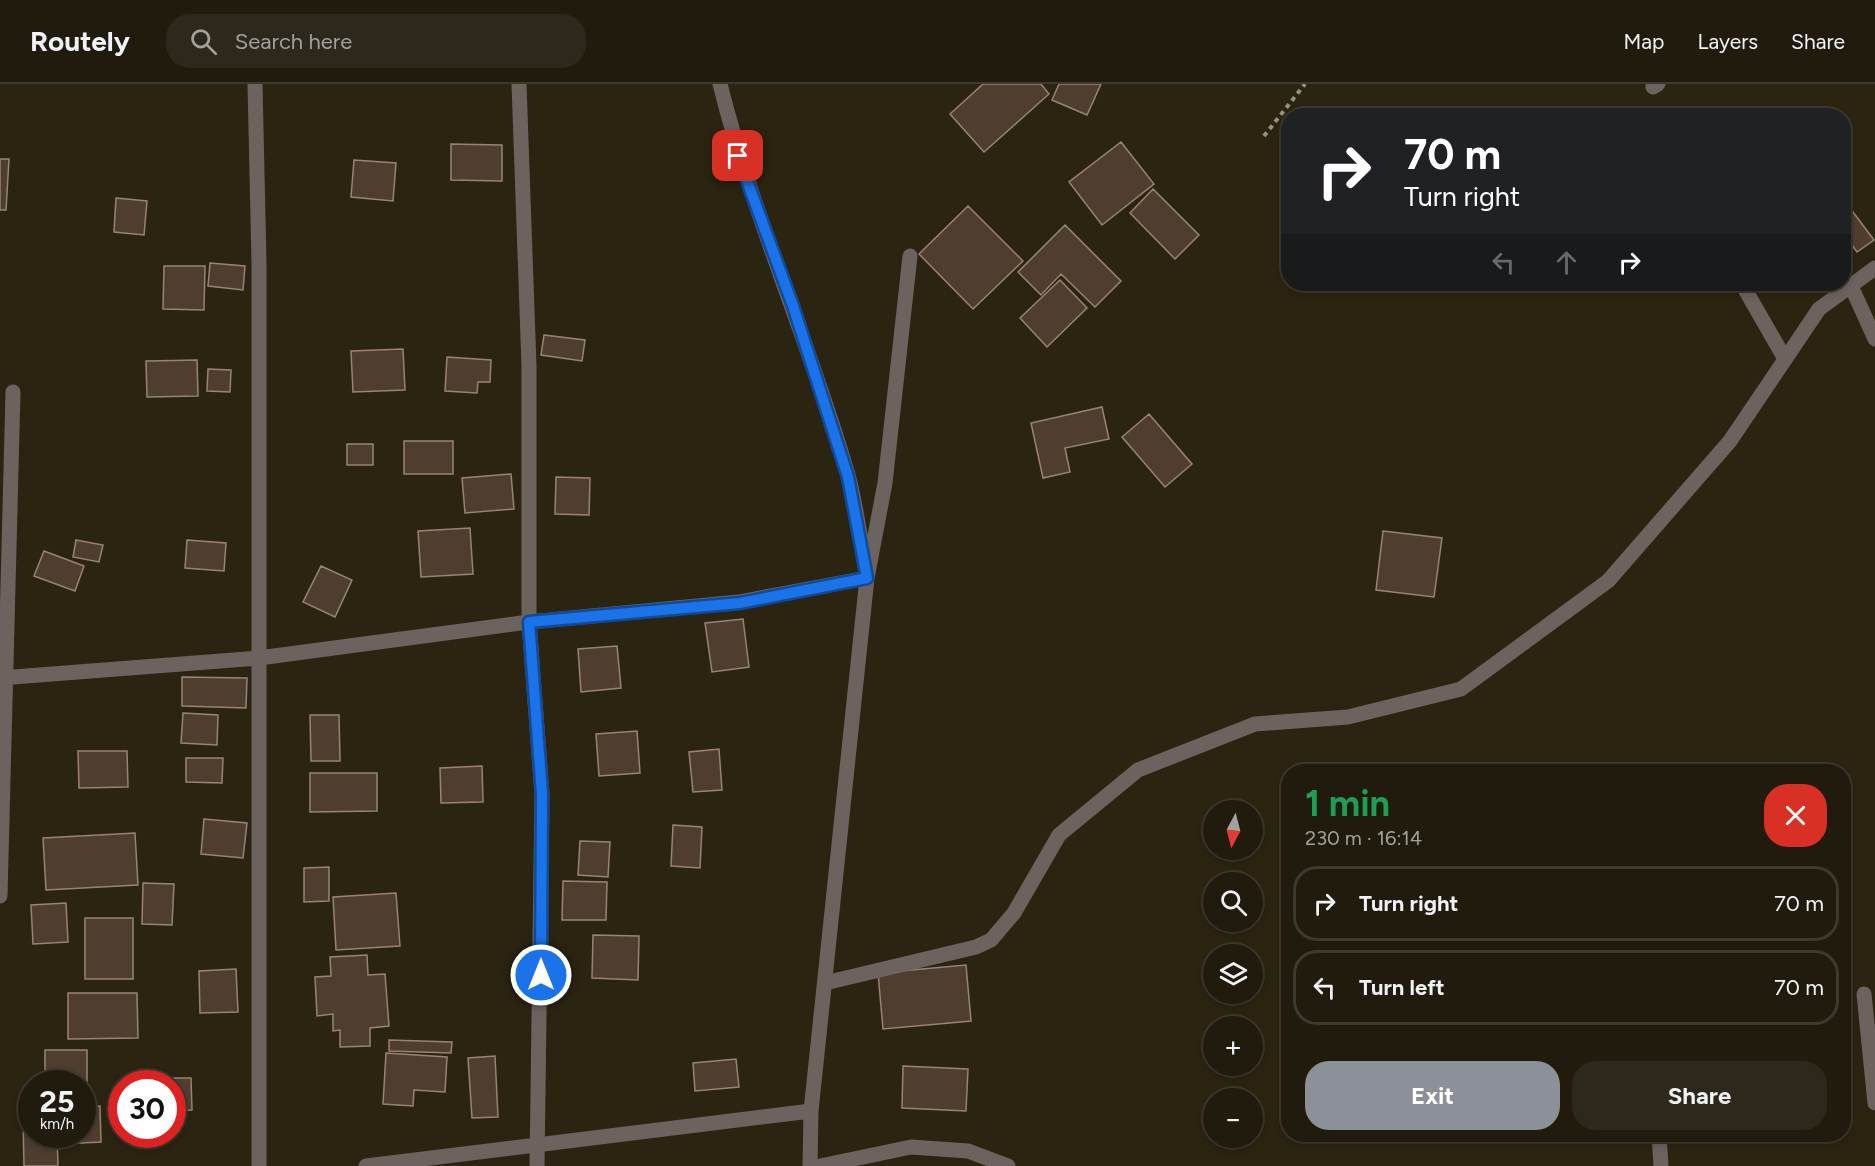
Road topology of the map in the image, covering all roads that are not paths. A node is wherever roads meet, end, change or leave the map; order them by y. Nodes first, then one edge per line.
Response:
1 (255, 84) edge
2 (519, 84) edge
3 (720, 84) edge
4 (910, 256) dead end
5 (1875, 268) edge
6 (1851, 286) joint
7 (1746, 291) edge
8 (1844, 291) edge
9 (1875, 339) edge
10 (1785, 359) junction
11 (13, 392) dead end
12 (867, 578) junction
13 (529, 622) junction
14 (259, 658) junction
15 (2, 678) edge
16 (0, 896) edge
17 (825, 982) junction
18 (1864, 994) dead end
19 (1875, 1103) edge
20 (811, 1111) junction
21 (1660, 1142) edge
22 (539, 1145) junction
23 (259, 1166) edge
24 (366, 1166) edge
25 (537, 1166) edge
26 (810, 1166) edge
27 (820, 1166) edge
28 (1008, 1166) edge
29 (1661, 1166) edge

1 - 14 street
2 - 13 street
3 - 12 street
4 - 12 street
5 - 6 street
6 - 9 street
7 - 10 street
8 - 10 street
10 - 17 street
11 - 15 street
12 - 13 street
12 - 17 street
13 - 14 street
13 - 22 street
14 - 15 street
14 - 23 street
15 - 16 street
17 - 20 street
18 - 19 street
20 - 22 street
20 - 26 street
21 - 29 street
22 - 24 street
22 - 25 street
27 - 28 street

